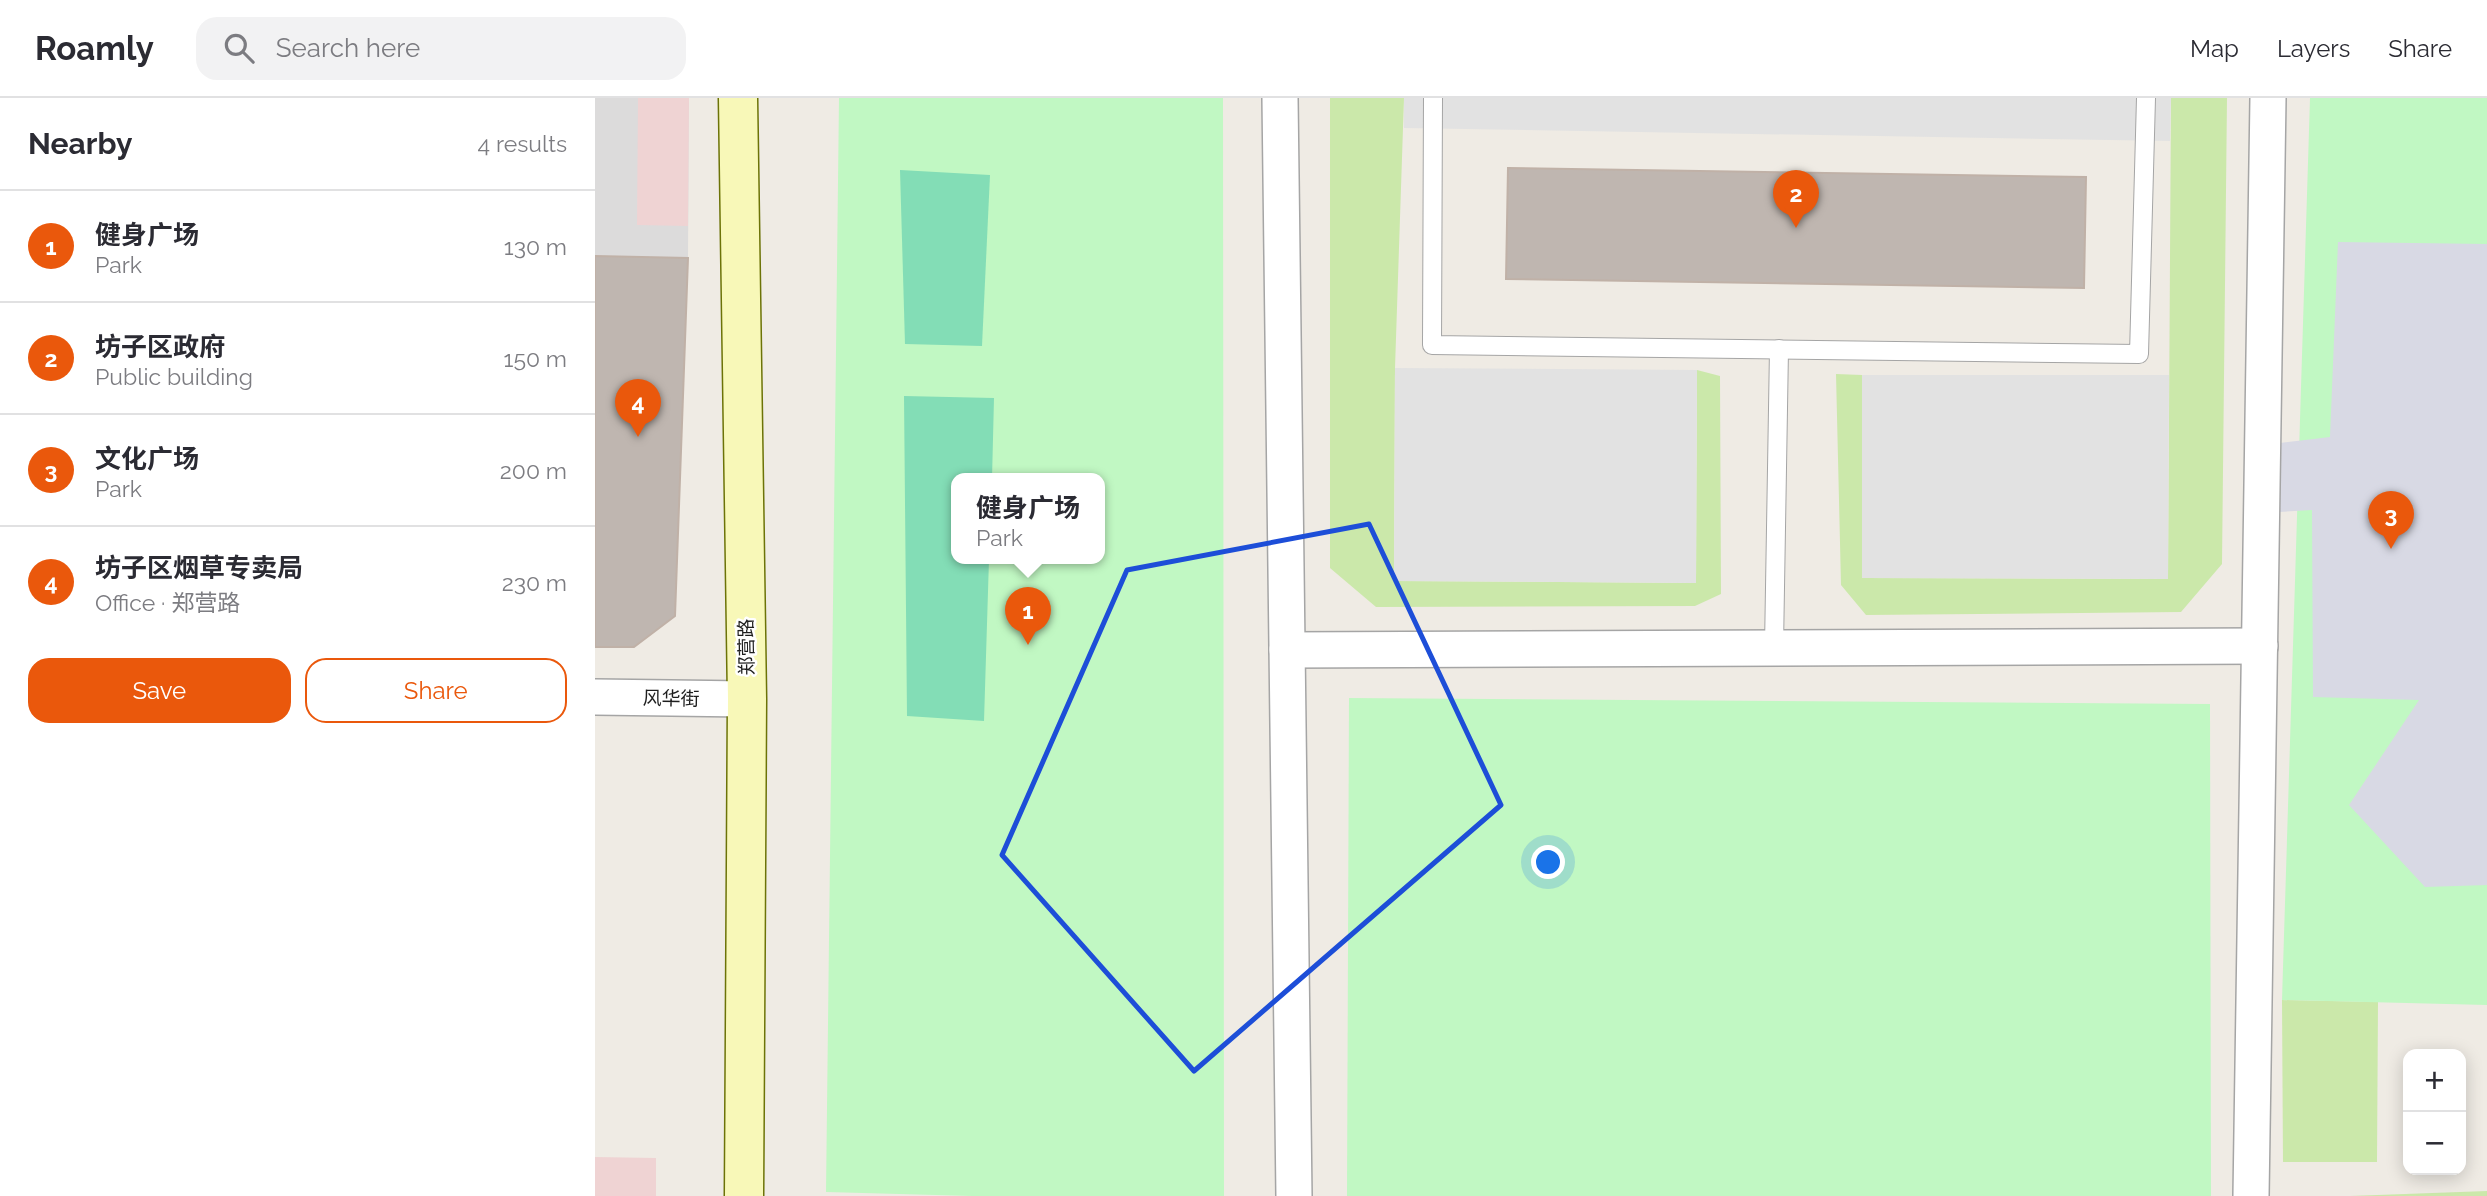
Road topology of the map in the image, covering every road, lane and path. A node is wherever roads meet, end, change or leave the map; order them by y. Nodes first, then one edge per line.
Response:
1 (738, 98) edge
2 (1280, 98) edge
3 (1433, 98) edge
4 (2146, 98) edge
5 (2268, 98) edge
6 (1779, 349) junction
7 (2260, 646) junction
8 (1774, 648) junction
9 (1287, 650) junction
10 (595, 697) edge
11 (747, 699) junction
12 (744, 1196) edge
13 (1294, 1196) edge
14 (2252, 1196) edge

1 - 11 street, 郑营路
2 - 9 street
3 - 6 lane
4 - 6 lane
5 - 7 street
6 - 8 lane
7 - 8 street
7 - 14 street
8 - 9 street
9 - 13 street
10 - 11 street, 风华街
11 - 12 street, 郑营路

